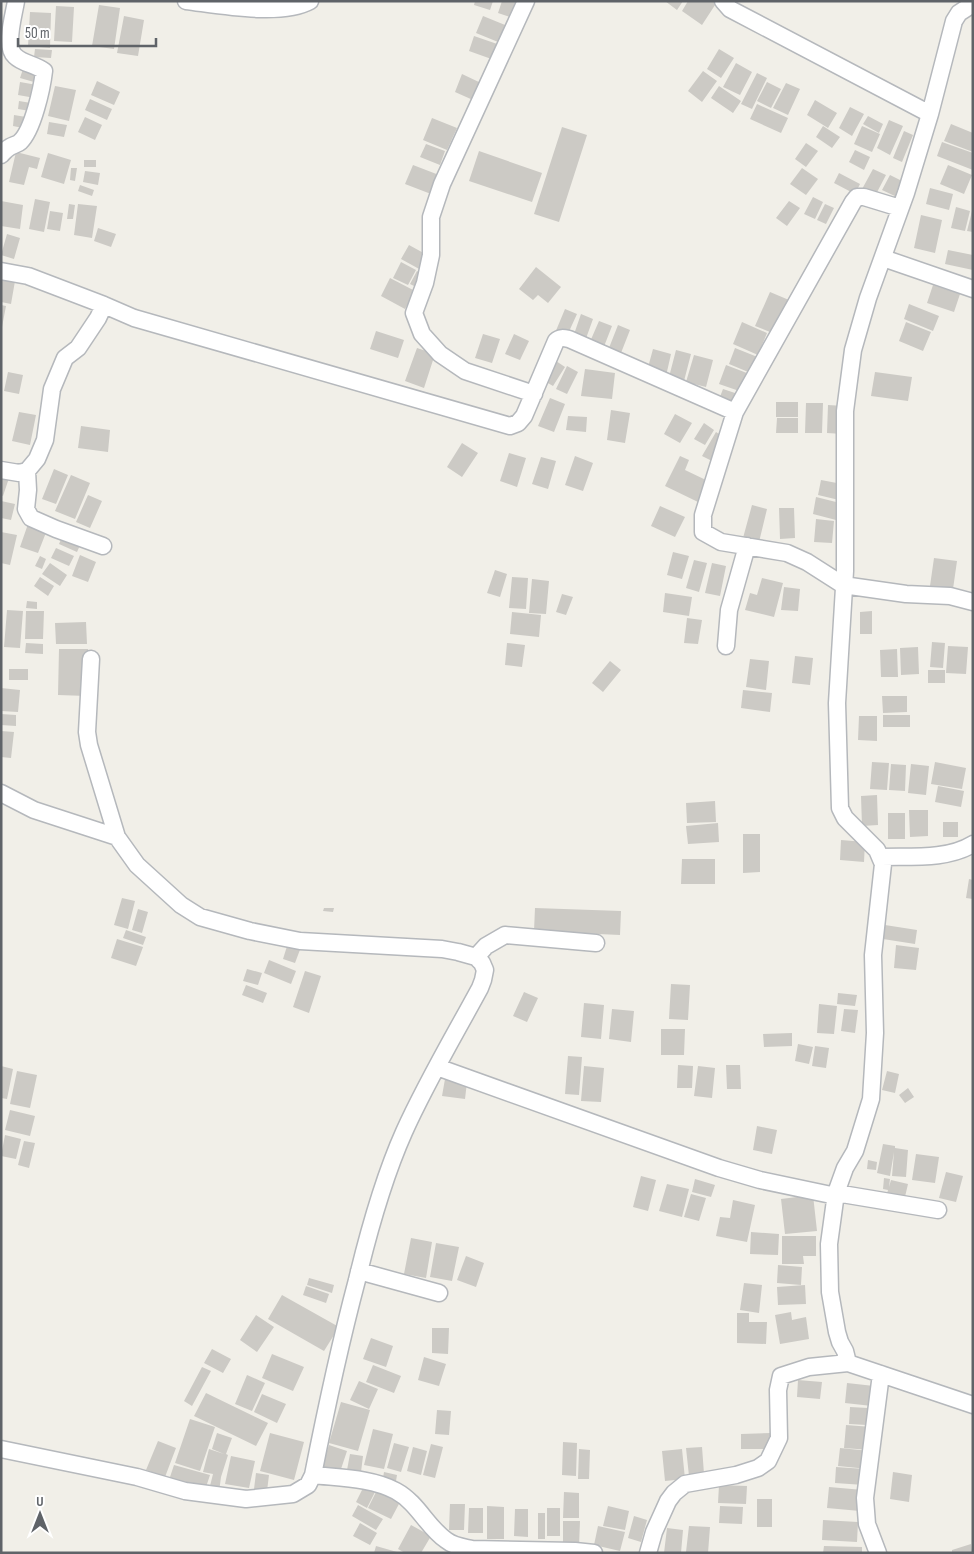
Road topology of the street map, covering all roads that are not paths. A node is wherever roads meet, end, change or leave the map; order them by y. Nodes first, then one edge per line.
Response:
1 (16, 1) edge
2 (186, 1) edge
3 (310, 1) edge
4 (526, 1) edge
5 (723, 1) edge
6 (973, 4) edge
7 (930, 114) junction
8 (1, 155) edge
9 (900, 208) junction
10 (883, 258) junction
11 (1, 271) edge
12 (973, 289) edge
13 (104, 305) junction
14 (534, 394) junction
15 (735, 412) junction
16 (1, 470) edge
17 (27, 471) junction
18 (103, 546) dead end
19 (747, 546) junction
20 (844, 585) junction
21 (973, 602) edge
22 (726, 646) dead end
23 (91, 659) dead end
24 (1, 794) edge
25 (117, 836) junction
26 (973, 844) edge
27 (881, 857) junction
28 (596, 943) dead end
29 (476, 957) junction
30 (437, 1067) junction
31 (836, 1195) junction
32 (938, 1210) dead end
33 (359, 1272) junction
34 (439, 1293) dead end
35 (848, 1364) junction
36 (880, 1374) junction
37 (973, 1405) edge
38 (1, 1449) edge
39 (313, 1475) junction
40 (594, 1553) edge
41 (648, 1553) edge
42 (878, 1553) edge

1 - 8 street
2 - 3 street
4 - 14 street
5 - 7 street
6 - 7 street
7 - 9 street
9 - 10 street
9 - 15 street
10 - 12 street
10 - 20 street
11 - 13 street
13 - 14 street
13 - 17 street
14 - 15 street
15 - 19 street
16 - 17 street
17 - 18 street
19 - 20 street
19 - 22 street
20 - 21 street
20 - 27 street
23 - 25 street
24 - 25 street
25 - 29 street
26 - 27 street
27 - 31 street
28 - 29 street
29 - 30 street
30 - 31 street
30 - 33 street
31 - 32 street
31 - 35 street
33 - 34 street
33 - 39 street
35 - 36 street
35 - 41 street
36 - 37 street
36 - 42 street
38 - 39 street
39 - 40 street

